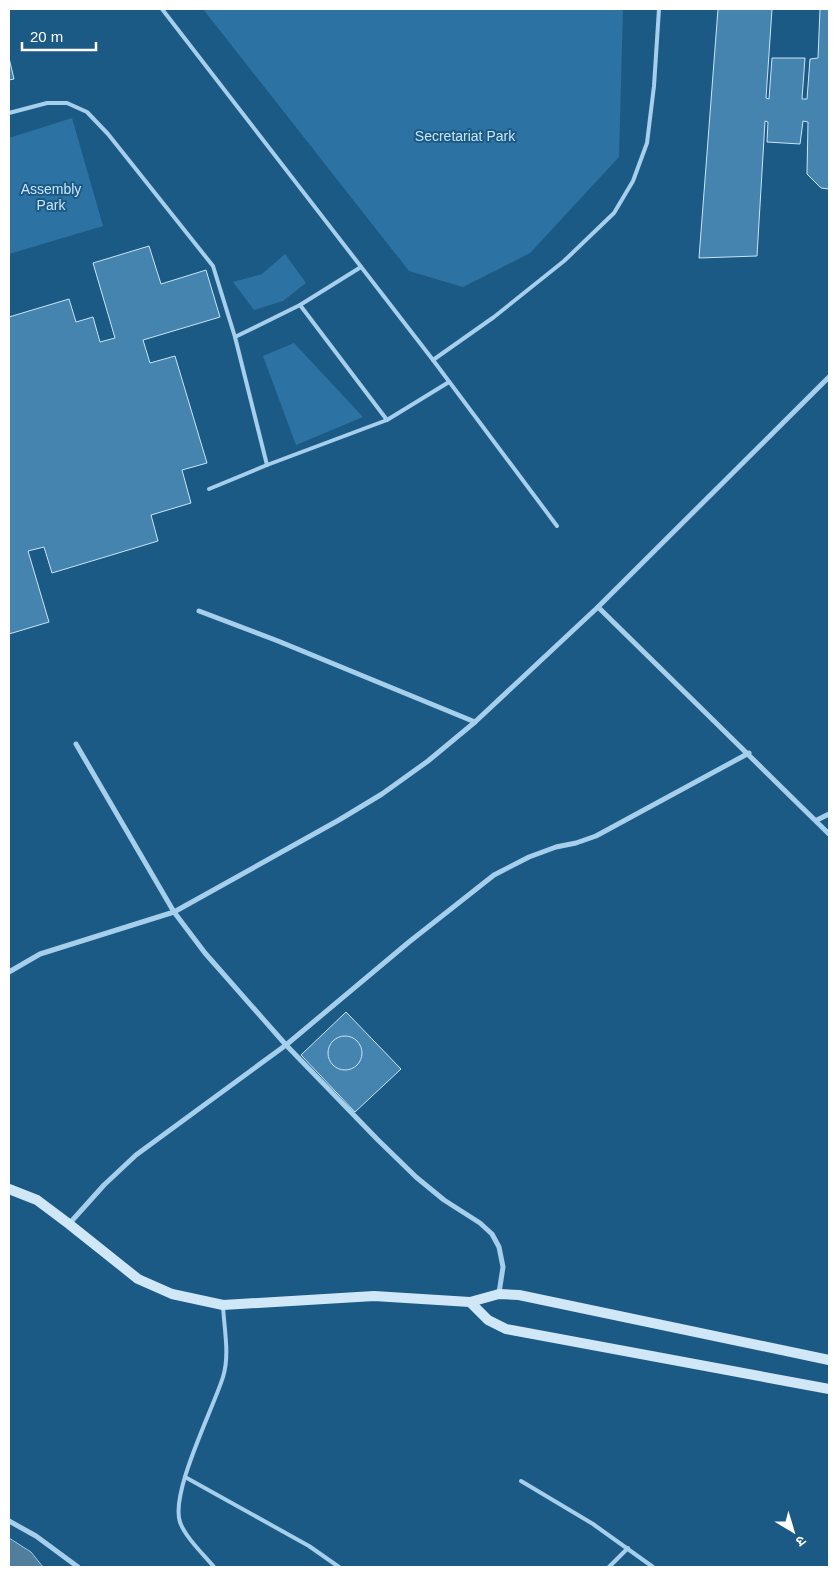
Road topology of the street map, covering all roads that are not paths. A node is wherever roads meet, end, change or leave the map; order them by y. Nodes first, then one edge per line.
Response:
1 (162, 9) edge
2 (659, 9) edge
3 (9, 113) edge
4 (361, 267) junction
5 (300, 305) junction
6 (235, 337) junction
7 (433, 360) junction
8 (829, 377) edge
9 (449, 382) junction
10 (387, 420) junction
11 (267, 465) junction
12 (209, 489) dead end
13 (557, 526) dead end
14 (598, 607) junction
15 (198, 612) dead end
16 (475, 722) junction
17 (76, 744) dead end
18 (749, 753) junction
19 (829, 814) edge
20 (817, 820) junction
21 (829, 834) edge
22 (174, 912) junction
23 (9, 972) edge
24 (286, 1046) junction
25 (9, 1189) edge
26 (70, 1224) junction
27 (499, 1294) junction
28 (470, 1302) junction
29 (223, 1305) junction
30 (829, 1360) edge
31 (829, 1389) edge
32 (185, 1477) junction
33 (521, 1481) dead end
34 (9, 1521) edge
35 (628, 1548) junction
36 (78, 1567) edge
37 (214, 1567) edge
38 (339, 1567) edge
39 (609, 1567) edge
40 (653, 1567) edge

1 - 4 lane
2 - 7 lane
3 - 6 lane
4 - 5 lane
4 - 7 lane
5 - 6 lane
5 - 10 lane
6 - 11 lane
7 - 9 lane
8 - 14 street
9 - 10 lane
9 - 13 lane
10 - 11 lane
11 - 12 lane
14 - 16 street
14 - 18 street
15 - 16 street
16 - 22 street
17 - 22 street
18 - 20 street
18 - 24 street
19 - 20 street
20 - 21 street
22 - 23 street
22 - 24 street
24 - 26 street
24 - 27 street
25 - 26 main road
26 - 29 main road
27 - 28 main road
27 - 30 main road
28 - 29 main road
28 - 31 main road
29 - 32 lane
32 - 37 lane
32 - 38 lane
33 - 35 lane
34 - 36 street
35 - 39 lane
35 - 40 lane

